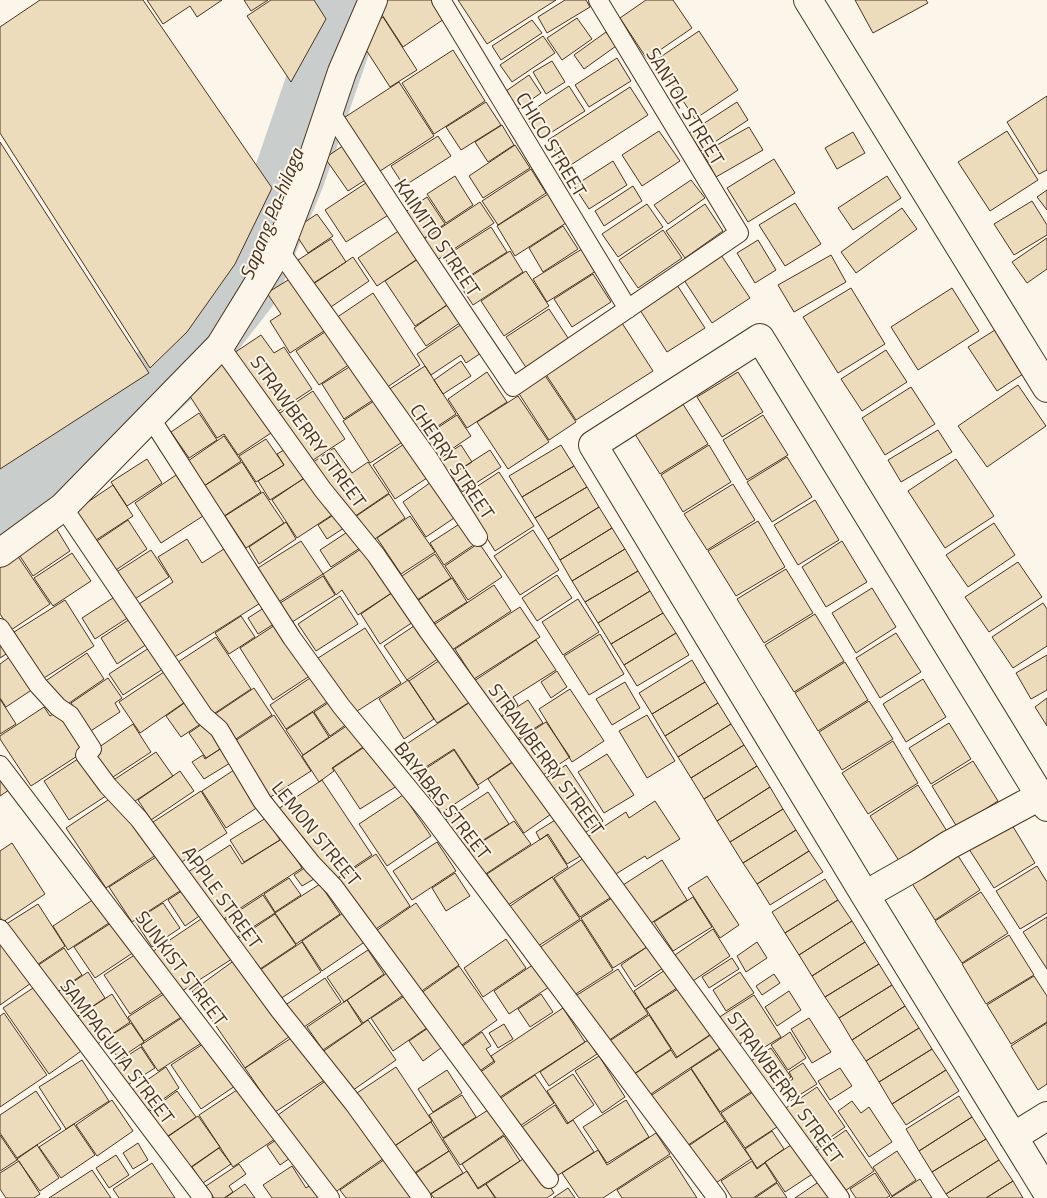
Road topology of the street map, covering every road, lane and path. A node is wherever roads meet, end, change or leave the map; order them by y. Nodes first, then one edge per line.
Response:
1 (373, 0) edge
2 (441, 0) edge
3 (598, 0) edge
4 (808, 0) edge
5 (329, 110) junction
6 (279, 250) junction
7 (628, 309) junction
8 (220, 346) junction
9 (1047, 388) edge
10 (150, 417) junction
11 (63, 507) junction
12 (0, 553) edge
13 (0, 628) edge
14 (0, 765) edge
15 (1044, 802) edge
16 (865, 895) junction
17 (0, 929) edge
18 (1047, 1116) edge
19 (1013, 1137) junction
20 (549, 1179) dead end
21 (1047, 1192) edge
22 (203, 1198) edge
23 (330, 1198) edge
24 (422, 1198) edge
25 (717, 1198) edge
26 (840, 1198) edge

1 - 5 street
2 - 7 lane, CHICO STREET
3 - 7 lane, SANTOL STREET
4 - 9 street
5 - 6 street
5 - 7 lane, KAIMITO STREET
6 - 6 lane, CHERRY STREET
6 - 8 street
8 - 10 street
8 - 26 lane, STRAWBERRY STREET
10 - 11 street
10 - 25 lane, BAYABAS STREET
11 - 12 street
11 - 20 lane, LEMON STREET
13 - 24 lane, APPLE STREET
14 - 23 lane, SUNKIST STREET
15 - 16 street
15 - 16 street
16 - 19 street
17 - 22 lane, SAMPAGUITA STREET
18 - 19 street
19 - 21 street

